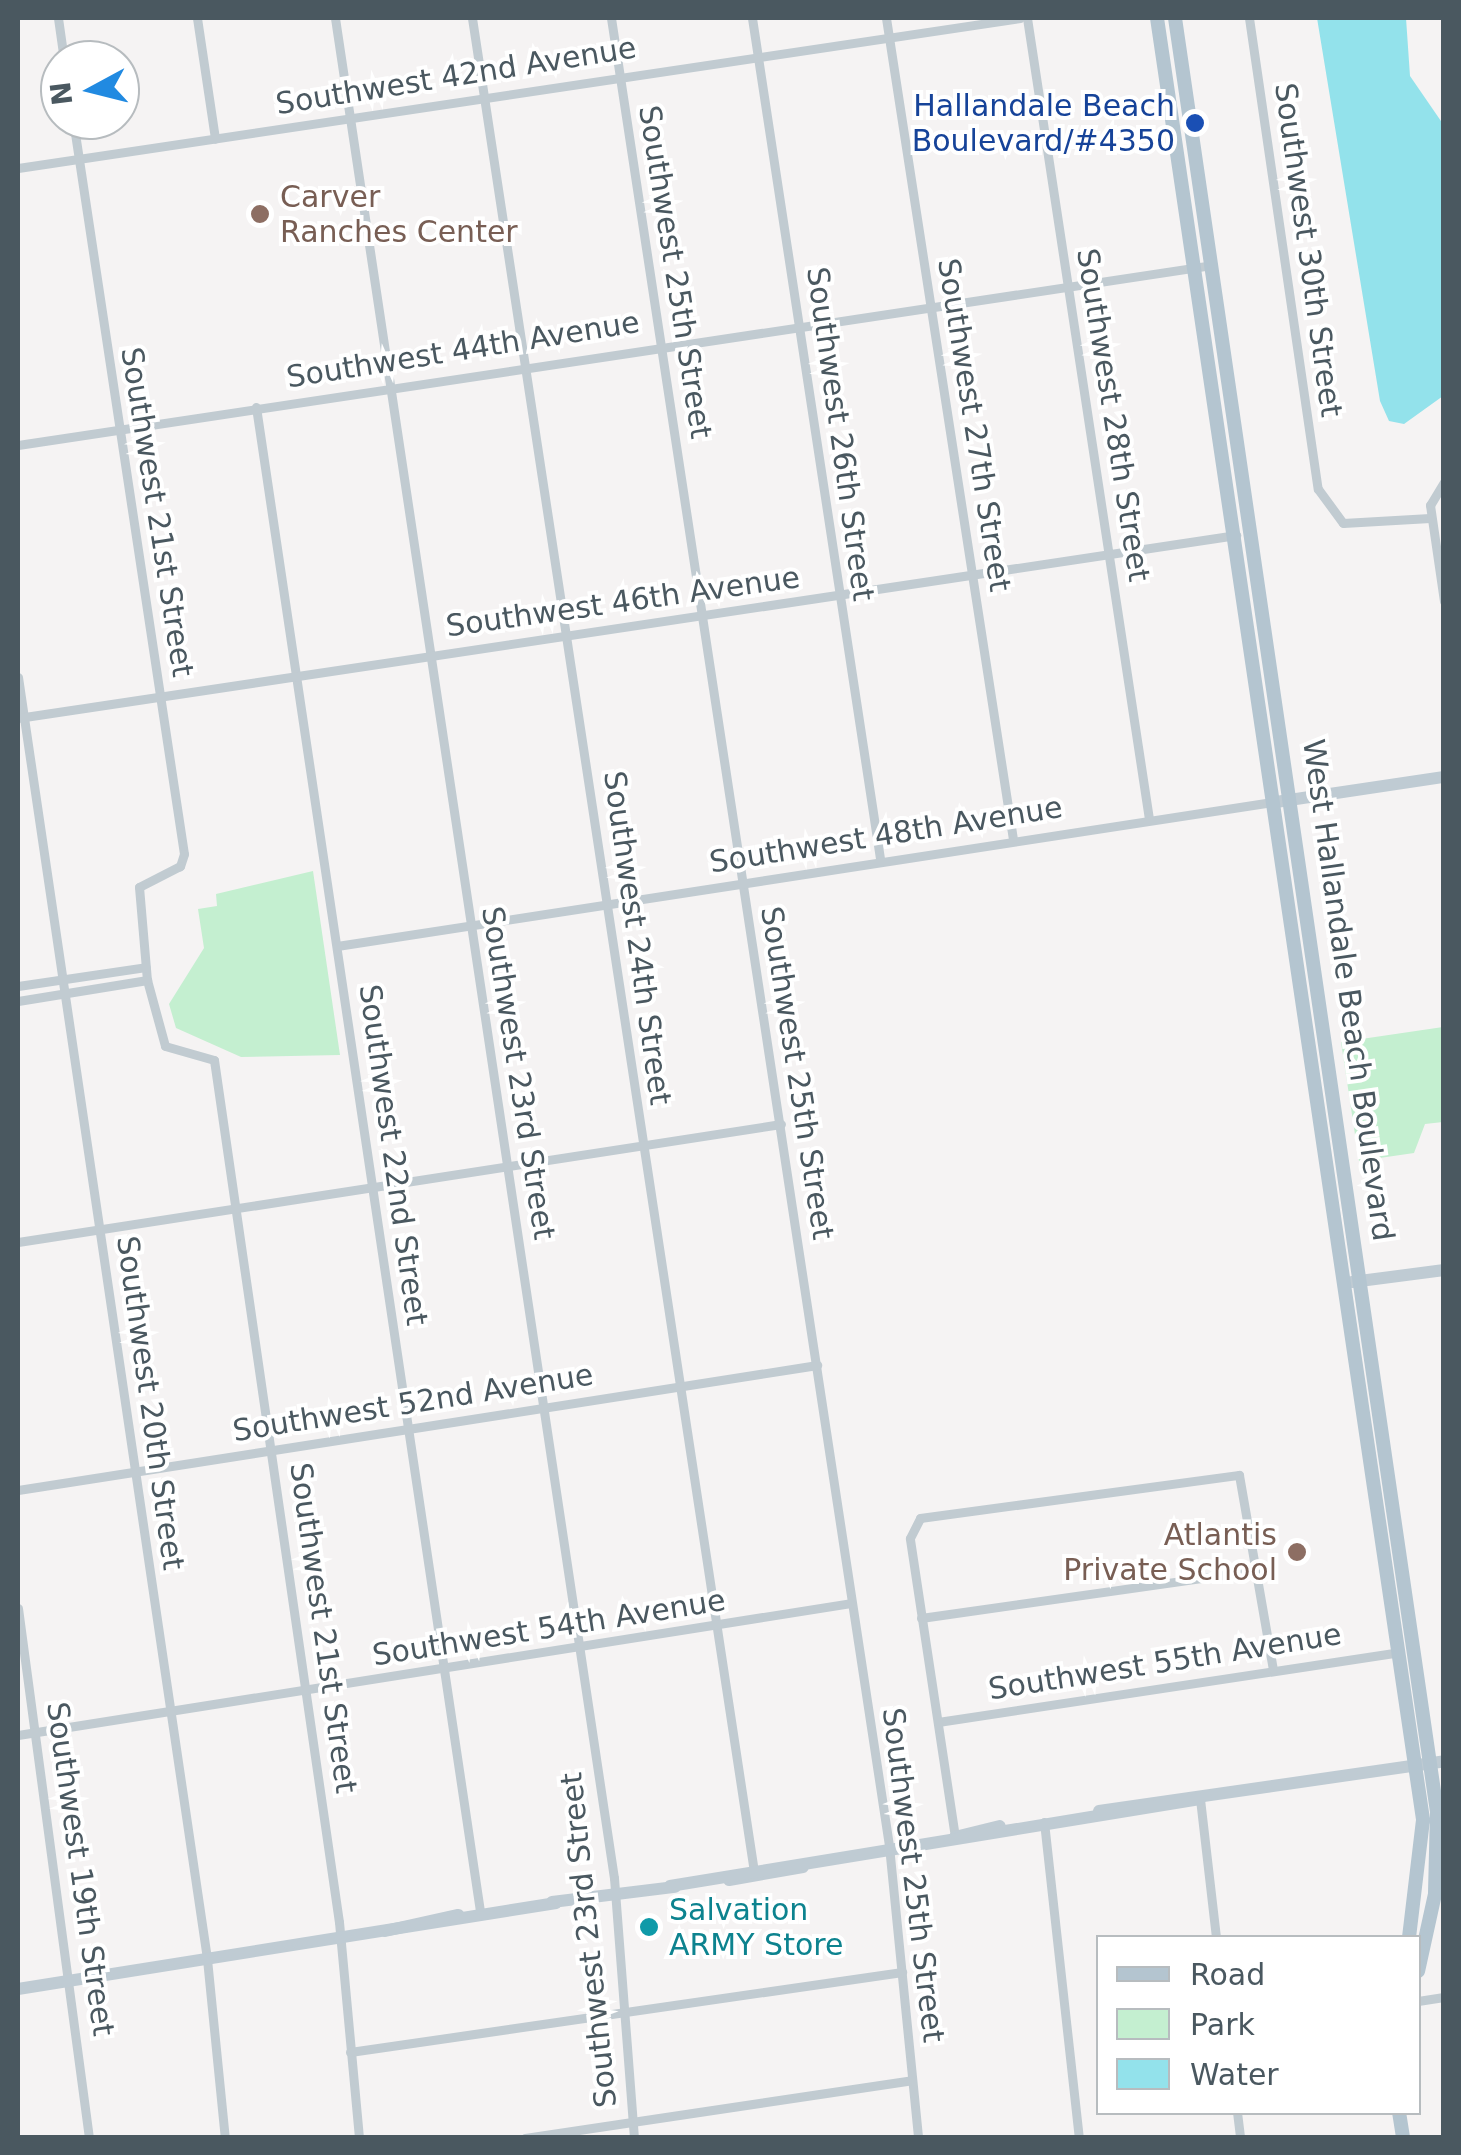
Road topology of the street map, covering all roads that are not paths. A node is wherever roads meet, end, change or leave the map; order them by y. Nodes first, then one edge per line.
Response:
1 (197, 18) edge
2 (335, 18) edge
3 (472, 18) edge
4 (611, 18) edge
5 (752, 18) edge
6 (886, 18) edge
7 (1023, 18) edge
8 (1157, 18) edge
9 (1172, 18) edge
10 (1249, 18) edge
11 (889, 38) junction
12 (758, 57) junction
13 (620, 76) junction
14 (483, 94) junction
15 (350, 116) junction
16 (215, 139) junction
17 (75, 140) edge
18 (78, 160) junction
19 (18, 168) edge
20 (1212, 265) junction
21 (1195, 267) junction
22 (1068, 286) junction
23 (930, 306) junction
24 (800, 324) junction
25 (662, 345) junction
26 (526, 366) junction
27 (391, 386) junction
28 (256, 407) junction
29 (118, 430) junction
30 (18, 445) edge
31 (1222, 447) junction
32 (1444, 482) edge
33 (1430, 518) junction
34 (1252, 530) junction
35 (1236, 535) junction
36 (1108, 554) junction
37 (1441, 569) edge
38 (971, 575) junction
39 (838, 595) junction
40 (1444, 601) edge
41 (702, 616) junction
42 (1268, 633) junction
43 (567, 636) junction
44 (430, 656) junction
45 (296, 675) junction
46 (18, 678) edge
47 (162, 697) junction
48 (20, 718) edge
49 (1444, 777) edge
50 (1284, 800) junction
51 (1149, 819) junction
52 (1013, 839) junction
53 (880, 858) junction
54 (743, 880) junction
55 (608, 905) junction
56 (470, 925) junction
57 (337, 946) junction
58 (146, 967) junction
59 (62, 979) junction
60 (147, 980) junction
61 (18, 986) edge
62 (65, 994) junction
63 (18, 1002) edge
64 (1339, 1104) junction
65 (780, 1124) junction
66 (1325, 1136) junction
67 (643, 1146) junction
68 (507, 1166) junction
69 (372, 1187) junction
70 (236, 1208) junction
71 (100, 1228) junction
72 (18, 1242) edge
73 (1444, 1270) edge
74 (1362, 1280) junction
75 (1345, 1282) junction
76 (816, 1365) junction
77 (680, 1386) junction
78 (544, 1408) junction
79 (409, 1428) junction
80 (273, 1450) junction
81 (136, 1471) junction
82 (18, 1490) edge
83 (1258, 1570) junction
84 (850, 1603) junction
85 (18, 1608) edge
86 (922, 1618) junction
87 (716, 1628) junction
88 (580, 1648) junction
89 (1399, 1652) junction
90 (1272, 1669) junction
91 (444, 1670) junction
92 (306, 1691) junction
93 (168, 1711) junction
94 (938, 1722) junction
95 (36, 1732) junction
96 (18, 1735) edge
97 (1437, 1762) edge
98 (1414, 1765) junction
99 (1200, 1799) junction
100 (1440, 1813) edge
101 (1044, 1824) junction
102 (955, 1838) junction
103 (889, 1846) junction
104 (836, 1856) junction
105 (753, 1866) junction
106 (670, 1886) junction
107 (614, 1894) junction
108 (556, 1903) junction
109 (480, 1911) junction
110 (383, 1932) junction
111 (1216, 1935) edge
112 (1409, 1935) edge
113 (340, 1939) junction
114 (1421, 1957) edge
115 (206, 1958) junction
116 (902, 1972) junction
117 (73, 1979) junction
118 (18, 1989) edge
119 (621, 2012) junction
120 (350, 2052) junction
121 (912, 2080) junction
122 (632, 2121) junction
123 (89, 2138) edge
124 (225, 2138) edge
125 (359, 2138) edge
126 (525, 2138) edge
127 (634, 2138) edge
128 (918, 2138) edge
129 (1079, 2138) edge

1 - 16 street
2 - 15 street, Southwest 23rd Street
3 - 14 street, Southwest 24th Street
4 - 13 street, Southwest 25th Street
5 - 12 street, Southwest 26th Street
6 - 11 street, Southwest 27th Street
7 - 11 street, Southwest 42nd Avenue
7 - 22 street, Southwest 28th Street
8 - 21 main road, West Hallandale Beach Boulevard
9 - 20 main road, West Hallandale Beach Boulevard
10 - 33 street, Southwest 30th Street
11 - 12 street, Southwest 42nd Avenue
11 - 23 street, Southwest 27th Street
12 - 13 street, Southwest 42nd Avenue
12 - 24 street, Southwest 26th Street
13 - 14 street, Southwest 42nd Avenue
13 - 25 street, Southwest 25th Street
14 - 15 street, Southwest 42nd Avenue
14 - 26 street, Southwest 24th Street
15 - 16 street, Southwest 42nd Avenue
15 - 27 street, Southwest 23rd Street
16 - 18 street, Southwest 42nd Avenue
17 - 18 street, Southwest 21st Street
18 - 19 street, Southwest 42nd Avenue
18 - 29 street, Southwest 21st Street
20 - 21 street, Southwest 44th Avenue
20 - 34 main road, West Hallandale Beach Boulevard
21 - 22 street, Southwest 44th Avenue
21 - 31 main road, West Hallandale Beach Boulevard
22 - 23 street, Southwest 44th Avenue
22 - 36 street, Southwest 28th Street
23 - 24 street, Southwest 44th Avenue
23 - 38 street, Southwest 27th Street
24 - 25 street, Southwest 44th Avenue
24 - 39 street, Southwest 26th Street
25 - 26 street, Southwest 44th Avenue
25 - 41 street, Southwest 25th Street
26 - 27 street, Southwest 44th Avenue
26 - 43 street, Southwest 24th Street
27 - 28 street, Southwest 44th Avenue
27 - 44 street, Southwest 23rd Street
28 - 29 street, Southwest 44th Avenue
28 - 45 street, Southwest 22nd Street
29 - 30 street, Southwest 44th Avenue
29 - 47 street, Southwest 21st Street
31 - 34 main road
31 - 35 main road, West Hallandale Beach Boulevard
32 - 33 street
33 - 37 street
34 - 42 main road, West Hallandale Beach Boulevard
35 - 36 street, Southwest 46th Avenue
35 - 42 main road
35 - 50 main road, West Hallandale Beach Boulevard
36 - 38 street, Southwest 46th Avenue
36 - 51 street, Southwest 28th Street
37 - 40 street
38 - 39 street, Southwest 46th Avenue
38 - 52 street, Southwest 27th Street
39 - 41 street, Southwest 46th Avenue
39 - 53 street, Southwest 26th Street
41 - 43 street, Southwest 46th Avenue
41 - 54 street, Southwest 25th Street
42 - 50 main road, West Hallandale Beach Boulevard
43 - 44 street, Southwest 46th Avenue
43 - 55 street, Southwest 24th Street
44 - 45 street, Southwest 46th Avenue
44 - 56 street, Southwest 23rd Street
45 - 47 street, Southwest 46th Avenue
45 - 57 street, Southwest 22nd Street
46 - 48 street, Southwest 20th Street
47 - 48 street, Southwest 46th Avenue
47 - 58 street, Southwest 21st Street
48 - 59 street, Southwest 20th Street
49 - 50 street, Southwest 48th Avenue
50 - 51 street, Southwest 48th Avenue
50 - 64 main road, West Hallandale Beach Boulevard
50 - 66 main road, West Hallandale Beach Boulevard
51 - 52 street, Southwest 48th Avenue
52 - 53 street, Southwest 48th Avenue
53 - 54 street, Southwest 48th Avenue
54 - 55 street, Southwest 48th Avenue
54 - 65 street, Southwest 25th Street
55 - 56 street, Southwest 48th Avenue
55 - 67 street, Southwest 24th Street
56 - 57 street, Southwest 48th Avenue
56 - 68 street, Southwest 23rd Street
57 - 69 street, Southwest 22nd Street
58 - 59 street
58 - 60 street
59 - 61 street
59 - 62 street, Southwest 20th Street
60 - 62 street
60 - 70 street, Southwest 21st Street
62 - 63 street
62 - 71 street, Southwest 20th Street
64 - 66 main road
64 - 74 main road, West Hallandale Beach Boulevard
65 - 67 street
65 - 76 street, Southwest 25th Street
66 - 75 main road, West Hallandale Beach Boulevard
67 - 68 street
67 - 77 street, Southwest 24th Street
68 - 69 street
68 - 78 street, Southwest 23rd Street
69 - 70 street
69 - 79 street, Southwest 22nd Street
70 - 71 street
70 - 80 street, Southwest 21st Street
71 - 72 street
71 - 81 street, Southwest 20th Street
73 - 74 street
74 - 75 street
74 - 97 main road, West Hallandale Beach Boulevard
75 - 89 main road, West Hallandale Beach Boulevard
76 - 77 street, Southwest 52nd Avenue
76 - 84 street, Southwest 25th Street
77 - 78 street, Southwest 52nd Avenue
77 - 87 street, Southwest 24th Street
78 - 79 street, Southwest 52nd Avenue
78 - 88 street, Southwest 23rd Street
79 - 80 street, Southwest 52nd Avenue
79 - 91 street, Southwest 22nd Street
80 - 81 street, Southwest 52nd Avenue
80 - 92 street, Southwest 21st Street
81 - 82 street, Southwest 52nd Avenue
81 - 93 street, Southwest 20th Street
83 - 86 street
83 - 86 street
83 - 90 street
84 - 87 street, Southwest 54th Avenue
84 - 103 street, Southwest 25th Street
85 - 95 street, Southwest 19th Street
86 - 94 street
87 - 88 street, Southwest 54th Avenue
87 - 105 street, Southwest 24th Street
88 - 91 street, Southwest 54th Avenue
88 - 107 street, Southwest 23rd Street
89 - 90 street, Southwest 55th Avenue
89 - 98 main road, West Hallandale Beach Boulevard
90 - 94 street, Southwest 55th Avenue
91 - 92 street, Southwest 54th Avenue
91 - 109 street, Southwest 22nd Street
92 - 93 street, Southwest 54th Avenue
92 - 113 street, Southwest 21st Street
93 - 95 street, Southwest 54th Avenue
93 - 115 street, Southwest 20th Street
94 - 102 street
95 - 96 street, Southwest 54th Avenue
95 - 117 street, Southwest 19th Street
97 - 98 street
97 - 100 main road, West Hallandale Beach Boulevard
98 - 99 street
98 - 112 main road, West Hallandale Beach Boulevard
99 - 101 street
99 - 111 street
100 - 114 main road, West Hallandale Beach Boulevard
101 - 102 street
101 - 129 street
102 - 103 street
103 - 104 street
103 - 116 street, Southwest 25th Street
104 - 105 street
104 - 106 street
105 - 106 street
106 - 107 street
107 - 108 street
107 - 119 street, Southwest 23rd Street
108 - 109 street
108 - 110 street
109 - 110 street
110 - 113 street
113 - 115 street
113 - 120 street, Southwest 21st Street
115 - 117 street
115 - 124 street, Southwest 20th Street
116 - 119 street
116 - 121 street, Southwest 25th Street
117 - 118 street
117 - 123 street, Southwest 19th Street
119 - 120 street
119 - 122 street, Southwest 23rd Street
120 - 125 street, Southwest 21st Street
121 - 122 street
121 - 128 street, Southwest 25th Street
122 - 126 street
122 - 127 street, Southwest 23rd Street

